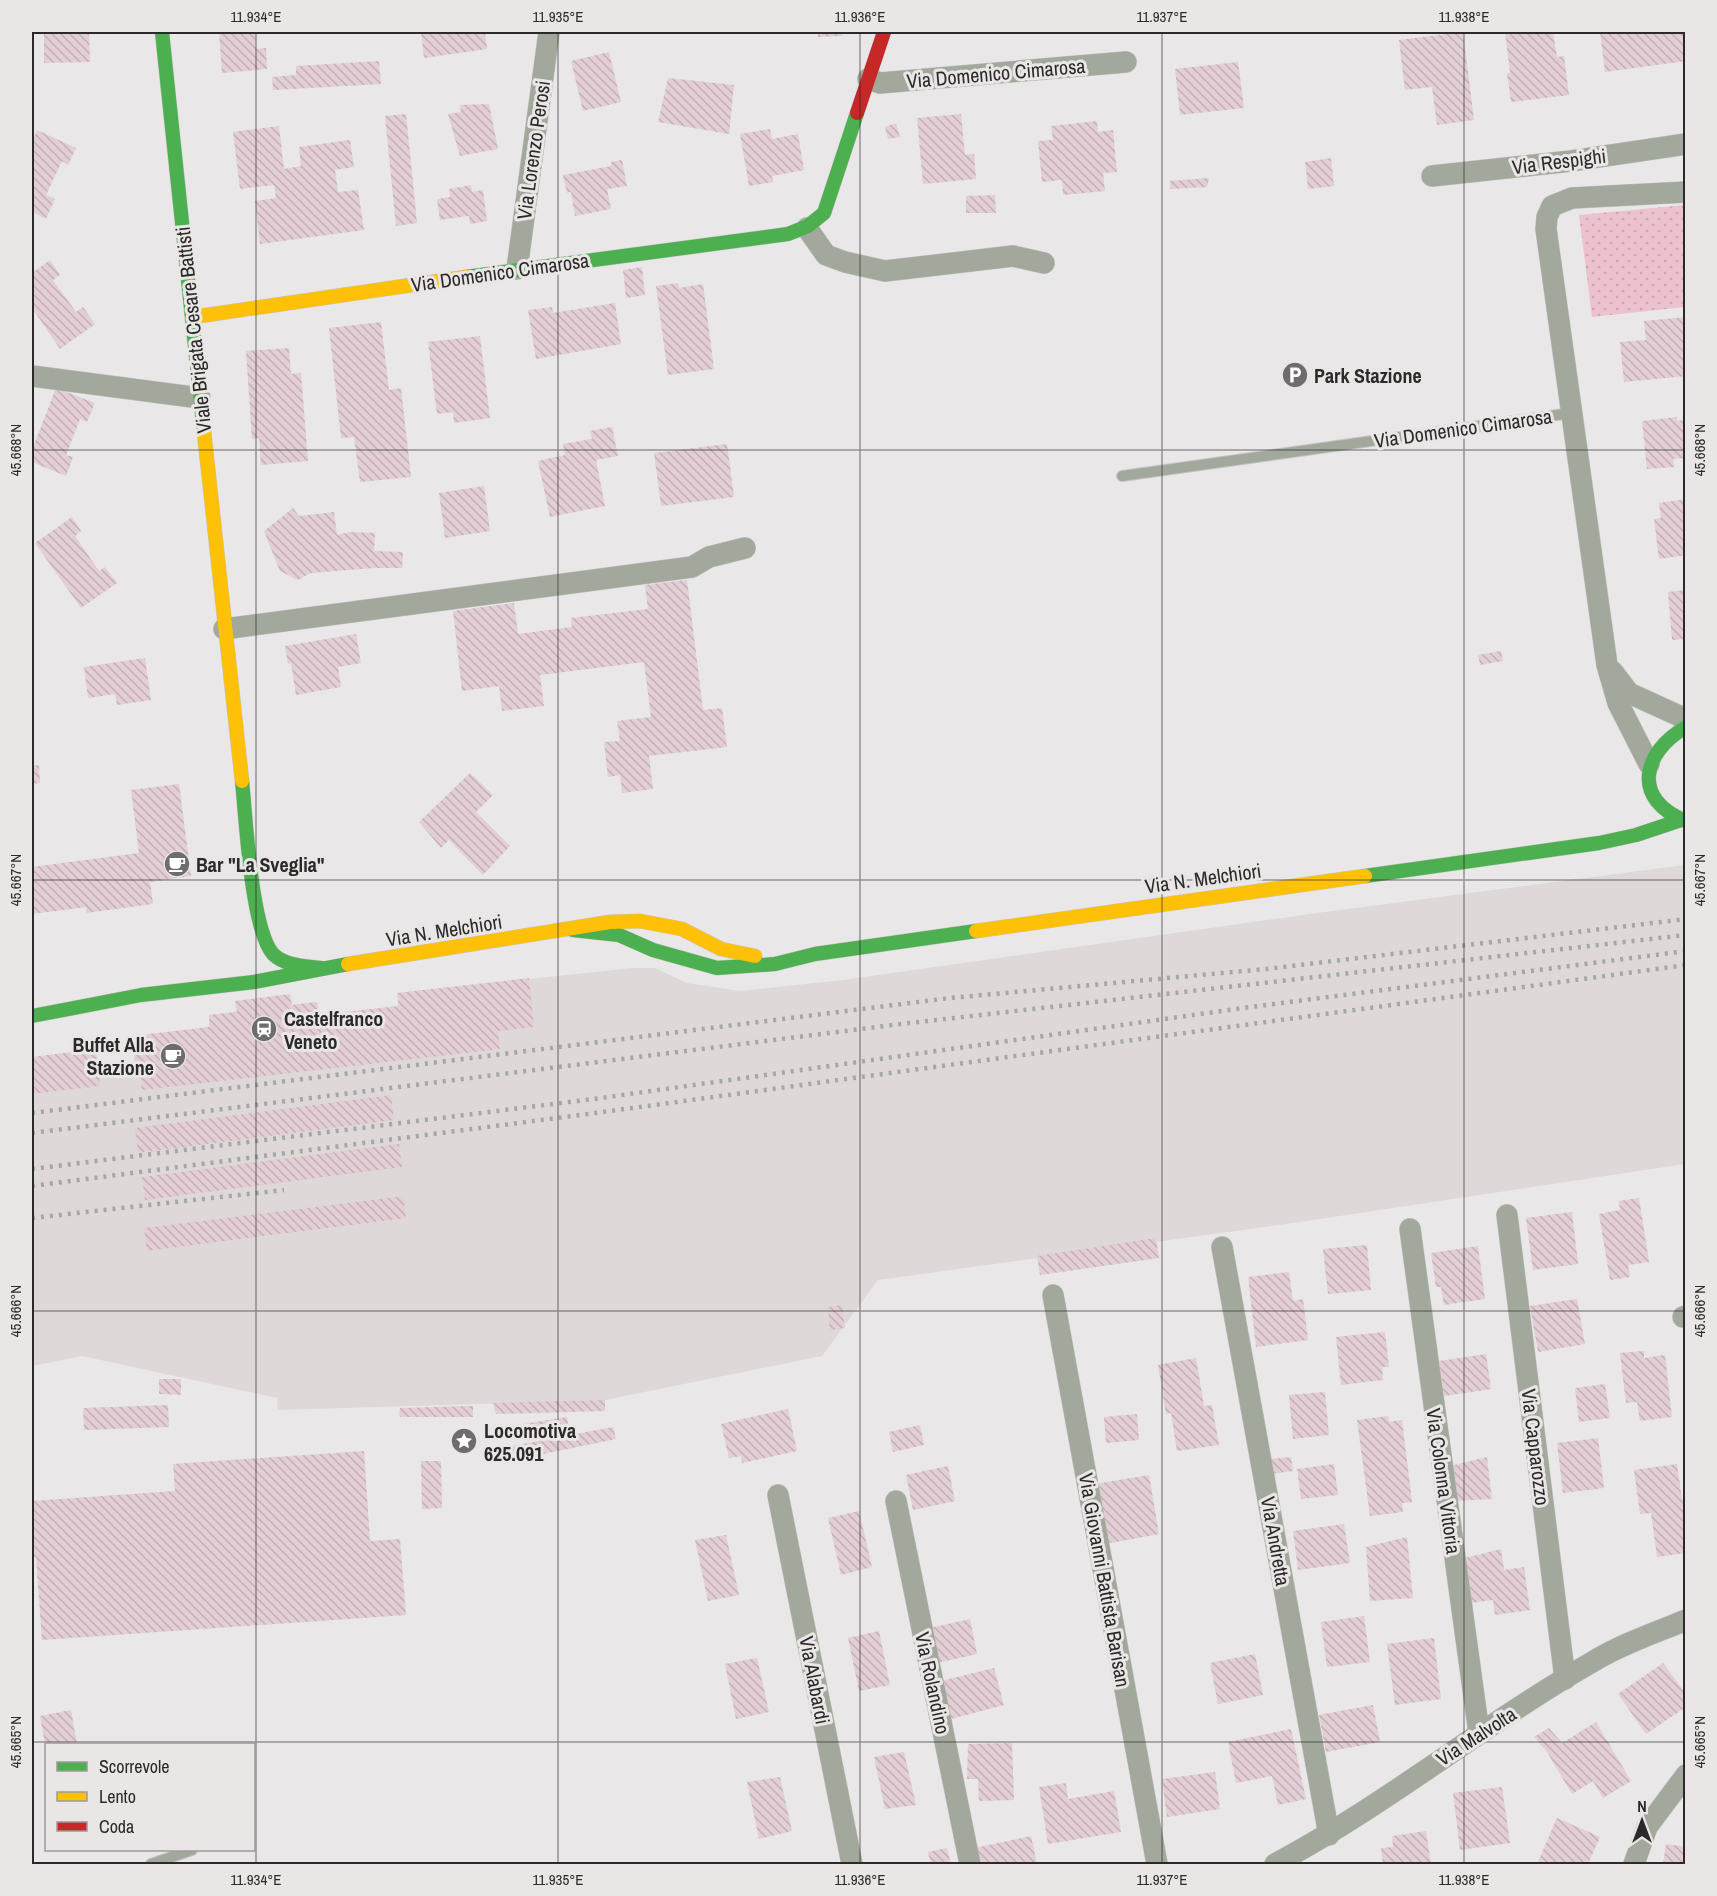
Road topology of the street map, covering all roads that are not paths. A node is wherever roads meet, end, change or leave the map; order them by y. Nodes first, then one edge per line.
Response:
1 (162, 32) edge
2 (549, 32) edge
3 (884, 32) edge
4 (1125, 62) dead end
5 (868, 79) junction
6 (1686, 144) edge
7 (1432, 176) dead end
8 (1686, 192) edge
9 (807, 228) junction
10 (1044, 263) dead end
11 (517, 269) junction
12 (193, 317) junction
13 (32, 376) edge
14 (200, 398) junction
15 (1571, 412) junction
16 (1122, 476) dead end
17 (745, 548) dead end
18 (224, 629) junction
19 (1607, 665) junction
20 (1686, 719) edge
21 (1686, 727) edge
22 (1649, 764) junction
23 (1650, 788) junction
24 (1641, 803) dead end
25 (1632, 819) dead end
26 (1683, 821) edge
27 (1599, 843) junction
28 (573, 930) junction
29 (263, 950) joint
30 (813, 954) junction
31 (240, 968) dead end
32 (321, 968) junction
33 (204, 986) junction
34 (32, 1016) edge
35 (1507, 1215) dead end
36 (1410, 1229) dead end
37 (1222, 1247) dead end
38 (1053, 1295) dead end
39 (778, 1495) dead end
40 (896, 1502) dead end
41 (1686, 1620) edge
42 (1565, 1679) junction
43 (1479, 1733) junction
44 (1686, 1775) edge
45 (1329, 1835) junction
46 (189, 1851) edge
47 (151, 1864) edge
48 (852, 1864) edge
49 (970, 1864) edge
50 (1157, 1864) edge
51 (1275, 1864) edge
52 (1634, 1864) edge

1 - 12 street, Viale Brigata Cesare Battisti
2 - 11 street, Via Lorenzo Perosi
3 - 5 street
4 - 5 street, Via Domenico Cimarosa
5 - 9 street
6 - 7 street, Via Respighi
8 - 15 street, Via Domenico Cimarosa
9 - 10 street
9 - 11 street, Via Domenico Cimarosa
11 - 12 street, Via Domenico Cimarosa
12 - 14 street, Viale Brigata Cesare Battisti
13 - 14 street
14 - 18 street, Viale Brigata Cesare Battisti
15 - 16 lane, Via Domenico Cimarosa
15 - 19 street
17 - 18 street
18 - 29 street, Viale Brigata Cesare Battisti
19 - 20 street
19 - 22 street
21 - 22 street
22 - 23 street
23 - 24 street
23 - 26 street
25 - 27 street
26 - 27 street, Via N. Melchiori
27 - 30 street, Via N. Melchiori
28 - 30 street, Via N. Melchiori
28 - 30 street, Via N. Melchiori
28 - 32 street, Via N. Melchiori
29 - 32 street, Via N. Melchiori
31 - 33 street, Via N. Melchiori
32 - 33 street, Via N. Melchiori
33 - 34 street, Via N. Melchiori
35 - 42 street, Via Capparozzo
36 - 43 street, Via Colonna Vittoria
37 - 45 street, Via Andretta
38 - 50 street, Via Giovanni Battista Barisan
39 - 48 street, Via Alabardi
40 - 49 street, Via Rolandino
41 - 42 street, Via Malvolta
42 - 43 street, Via Malvolta
43 - 45 street, Via Malvolta
44 - 52 street
45 - 51 street, Via Malvolta
46 - 47 lane

